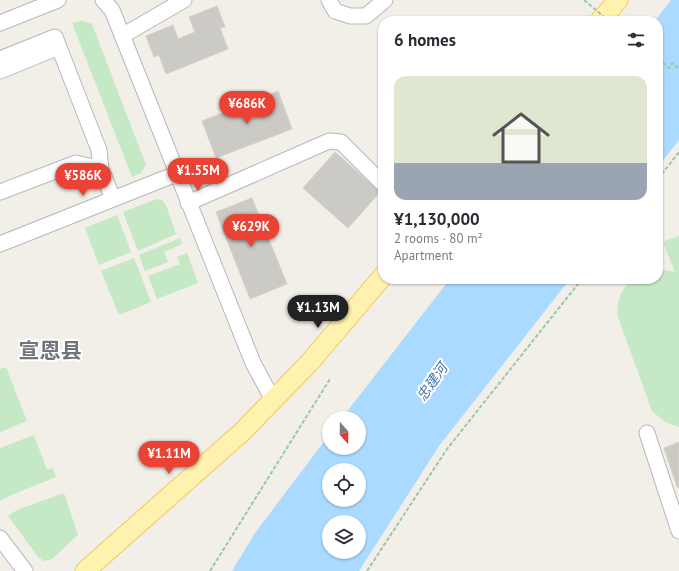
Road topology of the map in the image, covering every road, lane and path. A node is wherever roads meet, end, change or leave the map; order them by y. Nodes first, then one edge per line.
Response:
1 (58, 0) edge
2 (103, 0) edge
3 (184, 0) edge
4 (329, 0) edge
5 (385, 0) edge
6 (584, 0) edge
7 (618, 0) edge
8 (603, 16) edge
9 (604, 16) edge
10 (0, 23) edge
11 (122, 36) junction
12 (59, 47) junction
13 (0, 59) edge
14 (663, 63) edge
15 (679, 69) edge
16 (0, 71) edge
17 (679, 152) edge
18 (101, 169) junction
19 (663, 173) edge
20 (176, 174) junction
21 (378, 179) edge
22 (0, 192) edge
23 (113, 199) junction
24 (188, 203) junction
25 (0, 244) edge
26 (378, 282) edge
27 (578, 284) edge
28 (330, 379) dead end
29 (272, 400) junction
30 (647, 433) dead end
31 (679, 531) edge
32 (0, 538) edge
33 (25, 571) edge
34 (85, 571) edge
35 (210, 571) edge
36 (367, 571) edge

1 - 10 street
2 - 11 street
3 - 11 street
4 - 5 street
6 - 8 path, bridge
7 - 9 main road
11 - 20 street
12 - 13 street
12 - 16 street
12 - 18 street
14 - 15 path
17 - 19 path
18 - 22 street
18 - 23 street
20 - 23 street
20 - 24 street
21 - 24 street
23 - 25 street
24 - 29 street
26 - 29 main road
27 - 36 path
28 - 35 path
29 - 34 main road
30 - 31 street
32 - 33 street

